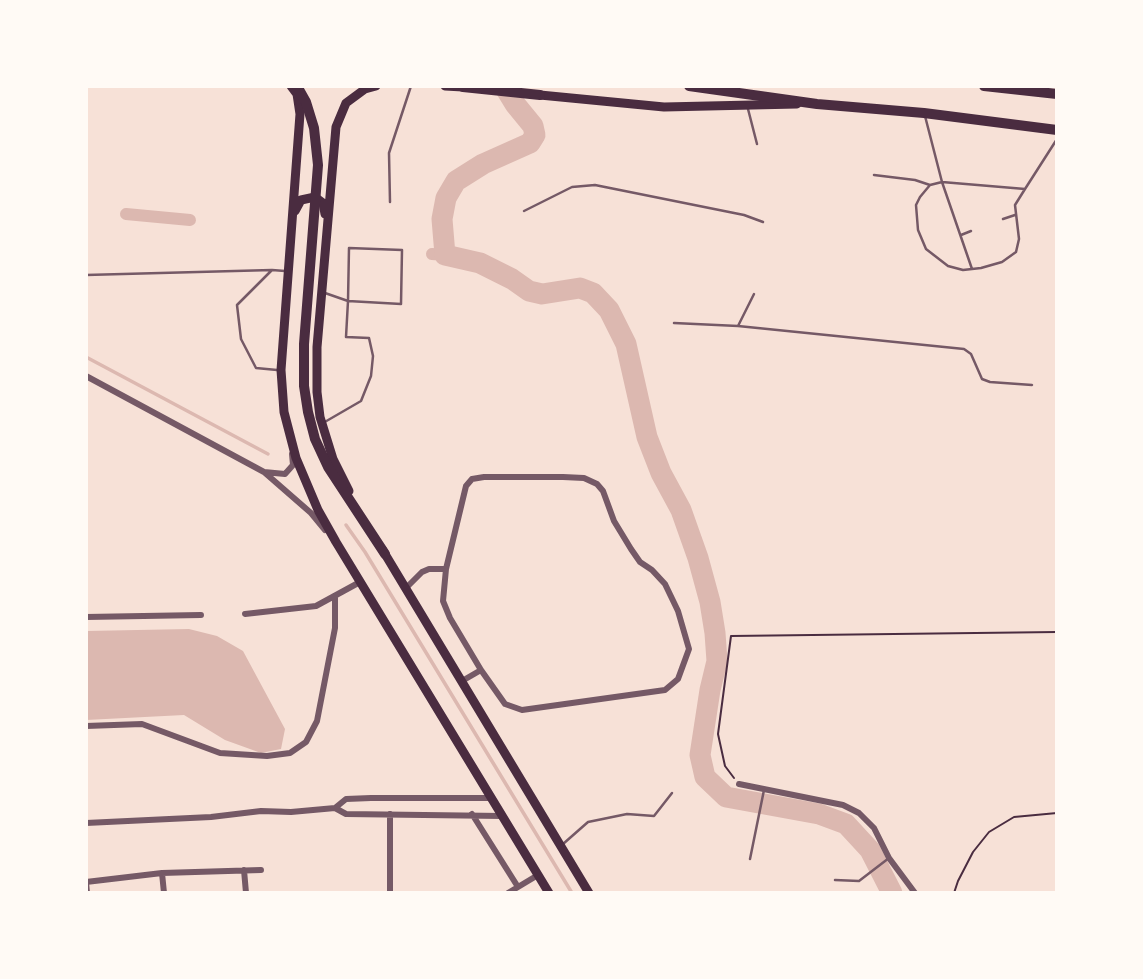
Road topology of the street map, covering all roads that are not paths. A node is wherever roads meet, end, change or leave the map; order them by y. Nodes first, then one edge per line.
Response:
1 (291, 86) edge
2 (297, 86) edge
3 (376, 86) edge
4 (411, 86) edge
5 (445, 86) edge
6 (689, 86) edge
7 (984, 86) edge
8 (463, 87) edge
9 (1057, 94) edge
10 (540, 95) joint
11 (817, 104) junction
12 (747, 106) junction
13 (924, 113) junction
14 (1057, 130) edge
15 (1057, 139) edge
16 (757, 145) dead end
17 (874, 175) dead end
18 (942, 182) junction
19 (930, 185) junction
20 (1025, 189) junction
21 (390, 202) dead end
22 (524, 211) dead end
23 (1015, 215) junction
24 (1003, 219) dead end
25 (763, 222) dead end
26 (291, 230) junction
27 (971, 231) dead end
28 (327, 232) junction
29 (960, 236) junction
30 (972, 269) junction
31 (272, 270) junction
32 (288, 272) junction
33 (86, 275) edge
34 (322, 292) junction
35 (754, 294) dead end
36 (348, 301) junction
37 (674, 323) dead end
38 (738, 326) junction
39 (281, 370) junction
40 (86, 376) edge
41 (1032, 385) dead end
42 (322, 423) junction
43 (289, 434) junction
44 (264, 472) junction
45 (336, 542) junction
46 (385, 554) junction
47 (446, 569) junction
48 (360, 582) junction
49 (406, 587) junction
50 (335, 596) junction
51 (245, 614) dead end
52 (201, 615) dead end
53 (86, 617) edge
54 (481, 670) junction
55 (462, 681) junction
56 (86, 726) edge
57 (738, 784) road end
58 (765, 789) junction
59 (672, 793) dead end
60 (491, 797) junction
61 (335, 807) junction
62 (390, 814) junction
63 (472, 814) junction
64 (502, 816) junction
65 (86, 822) edge
66 (561, 846) junction
67 (889, 858) junction
68 (750, 859) dead end
69 (244, 870) junction
70 (261, 870) dead end
71 (162, 873) junction
72 (538, 875) junction
73 (835, 880) dead end
74 (86, 882) edge
75 (518, 887) junction
76 (87, 893) edge
77 (164, 893) edge
78 (246, 893) edge
79 (390, 893) edge
80 (508, 893) edge
81 (548, 893) edge
82 (589, 893) edge
83 (915, 893) edge

1 - 26 main road
2 - 46 highway
3 - 28 main road
4 - 21 lane
5 - 8 main road
6 - 11 highway
7 - 9 highway
8 - 10 highway
10 - 12 main road
11 - 12 main road
11 - 13 highway
12 - 16 lane
13 - 14 highway
13 - 18 lane
15 - 20 lane
17 - 19 lane
18 - 19 lane
18 - 20 lane
18 - 29 lane
19 - 30 lane
20 - 23 lane
22 - 25 lane
23 - 24 lane
23 - 30 lane
26 - 28 main road
26 - 32 main road
27 - 29 lane
28 - 34 main road
29 - 30 lane
31 - 32 lane
31 - 33 lane
31 - 39 lane
32 - 39 main road
34 - 36 lane
34 - 42 main road
35 - 38 lane
36 - 36 lane
36 - 42 lane
37 - 38 lane
38 - 41 lane
39 - 43 main road
40 - 44 street
42 - 46 main road
43 - 44 street
43 - 45 main road
44 - 45 street
45 - 48 main road
46 - 49 main road
47 - 49 street
47 - 54 street
47 - 54 street
48 - 50 street
48 - 60 main road
49 - 55 main road
50 - 51 street
50 - 56 street
52 - 53 street
54 - 55 street
55 - 66 main road
57 - 58 street
58 - 67 street
58 - 68 lane
59 - 66 lane
60 - 61 street
60 - 64 main road
61 - 62 street
61 - 65 street
62 - 63 street
62 - 79 street
63 - 64 street
63 - 75 street
64 - 72 main road
66 - 82 main road
67 - 73 lane
67 - 83 street
69 - 70 street
69 - 71 street
69 - 78 street
71 - 74 street
71 - 77 street
72 - 75 street
72 - 81 main road
74 - 76 street
75 - 80 street

